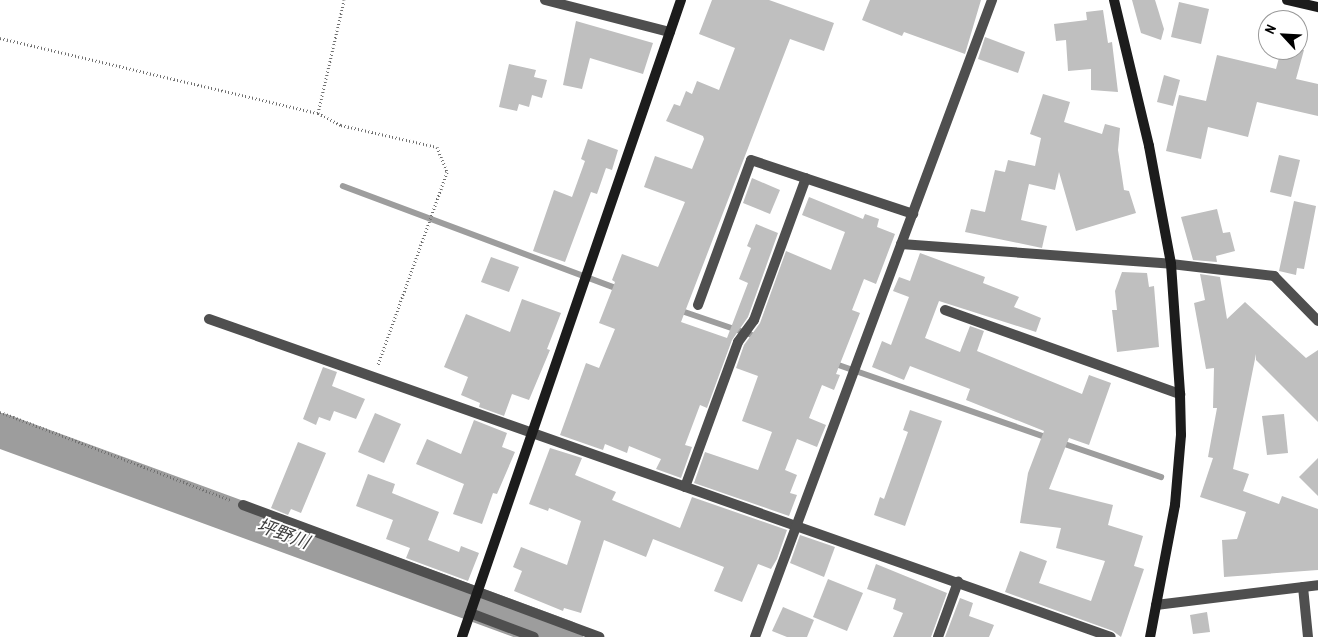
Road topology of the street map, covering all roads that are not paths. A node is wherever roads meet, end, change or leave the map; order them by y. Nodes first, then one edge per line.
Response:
1 (545, 0) edge
2 (682, 0) edge
3 (992, 0) edge
4 (1114, 0) edge
5 (1287, 0) edge
6 (1318, 7) edge
7 (670, 32) junction
8 (806, 178) junction
9 (913, 214) junction
10 (901, 244) junction
11 (1171, 264) junction
12 (698, 306) dead end
13 (946, 310) dead end
14 (209, 319) dead end
15 (1318, 321) edge
16 (1180, 394) junction
17 (534, 434) junction
18 (685, 487) junction
19 (243, 505) road end
20 (797, 525) junction
21 (958, 582) junction
22 (1318, 586) edge
23 (1303, 587) junction
24 (478, 594) junction
25 (1156, 605) junction
26 (470, 613) junction
27 (462, 637) edge
28 (534, 637) edge
29 (599, 637) edge
30 (755, 637) edge
31 (938, 637) edge
32 (1111, 637) edge
33 (1150, 637) edge
34 (1308, 637) edge

1 - 7 street
2 - 7 street
3 - 9 street
4 - 11 street
5 - 6 street
7 - 17 street
8 - 9 street
8 - 12 street
8 - 18 street
9 - 10 street
10 - 11 street
10 - 20 street
11 - 15 street
11 - 16 street
13 - 16 street
14 - 17 street
16 - 25 street
17 - 18 street
17 - 24 street
18 - 20 street
19 - 24 street
20 - 21 street
20 - 30 street
21 - 31 street
21 - 32 street
22 - 23 street
23 - 25 street
23 - 34 street
24 - 26 street
24 - 29 street
25 - 33 street
26 - 27 street
26 - 28 street

